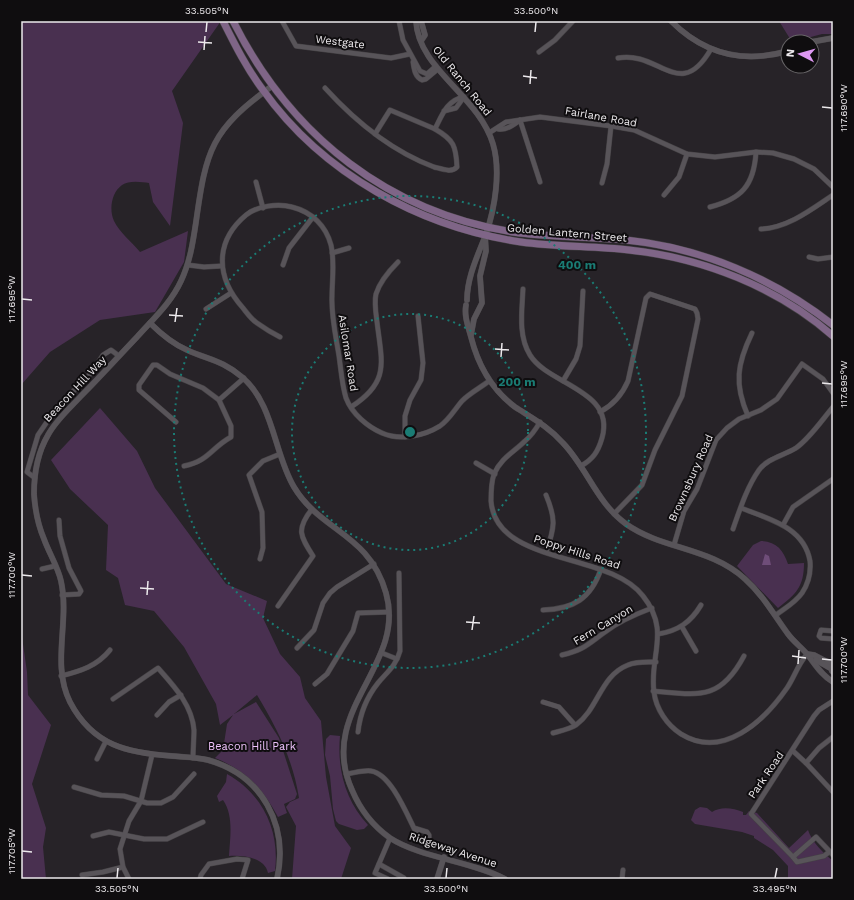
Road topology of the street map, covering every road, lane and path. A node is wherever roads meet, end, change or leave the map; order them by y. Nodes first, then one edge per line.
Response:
1 (223, 21) edge
2 (233, 21) edge
3 (282, 21) edge
4 (399, 21) edge
5 (416, 21) edge
6 (421, 21) edge
7 (573, 21) edge
8 (670, 21) edge
9 (833, 38) edge
10 (820, 40) edge
11 (421, 41) junction
12 (711, 49) junction
13 (539, 52) dead end
14 (780, 52) edge
15 (410, 54) junction
16 (618, 58) dead end
17 (413, 62) junction
18 (437, 68) junction
19 (272, 86) junction
20 (325, 88) dead end
21 (264, 92) junction
22 (464, 97) junction
23 (448, 105) junction
24 (452, 110) junction
25 (444, 112) junction
26 (520, 120) junction
27 (611, 126) junction
28 (435, 129) junction
29 (489, 133) junction
30 (375, 134) junction
31 (756, 152) junction
32 (687, 154) junction
33 (256, 182) dead end
34 (540, 182) dead end
35 (602, 183) dead end
36 (833, 187) edge
37 (664, 195) dead end
38 (833, 195) edge
39 (710, 207) dead end
40 (263, 208) junction
41 (313, 217) junction
42 (487, 227) junction
43 (761, 229) dead end
44 (485, 235) junction
45 (349, 248) dead end
46 (332, 253) junction
47 (809, 257) dead end
48 (833, 257) edge
49 (398, 262) dead end
50 (188, 264) junction
51 (283, 265) dead end
52 (221, 266) junction
53 (523, 289) dead end
54 (582, 291) dead end
55 (231, 293) junction
56 (206, 309) dead end
57 (418, 316) dead end
58 (150, 323) junction
59 (833, 325) edge
60 (752, 333) dead end
61 (470, 336) junction
62 (833, 336) edge
63 (280, 337) dead end
64 (119, 356) junction
65 (244, 378) junction
66 (489, 381) junction
67 (563, 381) junction
68 (833, 393) edge
69 (219, 400) junction
70 (351, 407) junction
71 (833, 407) edge
72 (600, 412) junction
73 (748, 416) junction
74 (176, 422) dead end
75 (540, 422) junction
76 (405, 437) junction
77 (280, 454) junction
78 (476, 463) dead end
79 (184, 466) dead end
80 (581, 466) junction
81 (494, 474) junction
82 (35, 478) junction
83 (833, 479) edge
84 (546, 494) dead end
85 (741, 508) junction
86 (312, 509) junction
87 (614, 514) junction
88 (59, 520) dead end
89 (783, 524) junction
90 (733, 529) dead end
91 (674, 545) junction
92 (546, 552) junction
93 (260, 559) dead end
94 (374, 564) junction
95 (55, 566) junction
96 (42, 569) dead end
97 (601, 569) junction
98 (399, 573) dead end
99 (62, 595) junction
100 (701, 605) dead end
101 (278, 606) dead end
102 (652, 608) junction
103 (543, 610) dead end
104 (389, 612) junction
105 (776, 615) junction
106 (682, 627) junction
107 (833, 631) edge
108 (658, 634) junction
109 (833, 639) edge
110 (297, 648) dead end
111 (110, 650) dead end
112 (696, 651) dead end
113 (382, 653) junction
114 (807, 654) junction
115 (562, 655) dead end
116 (744, 656) dead end
117 (397, 659) junction
118 (656, 662) junction
119 (831, 668) edge
120 (822, 673) junction
121 (61, 676) junction
122 (833, 682) edge
123 (315, 684) dead end
124 (654, 691) junction
125 (181, 696) junction
126 (113, 699) dead end
127 (833, 701) edge
128 (543, 702) dead end
129 (157, 715) dead end
130 (575, 725) junction
131 (358, 732) dead end
132 (553, 733) dead end
133 (833, 737) edge
134 (106, 741) junction
135 (793, 751) junction
136 (152, 755) junction
137 (193, 758) junction
138 (97, 759) dead end
139 (806, 763) junction
140 (194, 774) dead end
141 (346, 774) junction
142 (74, 787) dead end
143 (833, 792) edge
144 (141, 801) junction
145 (203, 822) dead end
146 (414, 828) dead end
147 (124, 834) junction
148 (93, 836) dead end
149 (390, 838) junction
150 (831, 854) edge
151 (444, 857) junction
152 (793, 857) junction
153 (379, 864) junction
154 (123, 867) junction
155 (623, 870) dead end
156 (82, 875) dead end
157 (129, 879) edge
158 (200, 879) edge
159 (242, 879) edge
160 (277, 879) edge
161 (388, 879) edge
162 (404, 879) edge
163 (437, 879) edge
164 (506, 879) edge
165 (622, 879) edge

1 - 21 main road, Golden Lantern Street
2 - 19 main road, Golden Lantern Street
3 - 15 street, Westgate
4 - 15 street
5 - 11 street, Old Ranch Road
6 - 11 street, Old Ranch Road
7 - 13 street
8 - 12 street
9 - 10 street
11 - 18 street, Old Ranch Road
12 - 14 street
12 - 16 street
15 - 17 street
17 - 18 street
17 - 18 street
18 - 22 street, Old Ranch Road
19 - 21 street, Beacon Hill Way
19 - 42 main road, Golden Lantern Street
20 - 30 street
21 - 44 main road, Golden Lantern Street
21 - 50 street, Beacon Hill Way
22 - 23 street
22 - 24 street
22 - 29 street, Old Ranch Road
23 - 24 street
23 - 25 street
24 - 25 street
25 - 28 street
26 - 27 street, Fairlane Road
26 - 29 street, Fairlane Road
26 - 34 street
27 - 32 street, Fairlane Road
27 - 35 street
28 - 30 street
28 - 30 street
29 - 42 street, Old Ranch Road
31 - 32 street, Fairlane Road
31 - 36 street, Fairlane Road
31 - 39 street
32 - 37 street
33 - 40 street
38 - 43 street
40 - 41 street, Asilomar Road
40 - 52 street, Asilomar Road
41 - 46 street, Asilomar Road
41 - 51 street
42 - 44 street, Old Ranch Road
42 - 59 main road, Golden Lantern Street
44 - 61 street
44 - 61 street
44 - 62 main road, Golden Lantern Street
45 - 46 street
46 - 70 street, Asilomar Road
47 - 48 street
49 - 70 street
50 - 52 street
50 - 58 street, Beacon Hill Way
52 - 55 street, Asilomar Road
53 - 67 street
54 - 67 street
55 - 56 street
55 - 63 street, Asilomar Road
57 - 76 street
58 - 64 street, Beacon Hill Way
58 - 65 street, Ridgeway Avenue
60 - 73 street
61 - 66 street
64 - 82 street, Beacon Hill Way
64 - 82 street
65 - 69 street
65 - 77 street, Ridgeway Avenue
66 - 75 street
66 - 76 street, Asilomar Road
67 - 72 street
68 - 73 street, Brownsbury Road
69 - 74 street
69 - 79 street
70 - 76 street, Asilomar Road
71 - 85 street
72 - 80 street
72 - 87 street
73 - 91 street, Brownsbury Road
75 - 80 street
75 - 81 street, Poppy Hills Road
77 - 86 street, Ridgeway Avenue
77 - 93 street
78 - 81 street
80 - 87 street
81 - 92 street, Poppy Hills Road
82 - 95 street, Beacon Hill Way
83 - 89 street
84 - 92 street
85 - 89 street
85 - 90 street
86 - 94 street, Ridgeway Avenue
86 - 101 street
87 - 91 street
88 - 99 street
89 - 105 street
91 - 105 street
92 - 97 street, Poppy Hills Road
94 - 104 street, Ridgeway Avenue
94 - 110 street
95 - 96 street
95 - 99 street, Beacon Hill Way
97 - 102 street, Poppy Hills Road
97 - 103 street
98 - 117 street
99 - 121 street, Beacon Hill Way
100 - 106 street
102 - 108 street, Poppy Hills Road
102 - 115 street, Fern Canyon
104 - 113 street, Ridgeway Avenue
104 - 123 street
105 - 114 street
106 - 108 street
106 - 112 street
107 - 109 street
108 - 118 street, Poppy Hills Road
111 - 121 street
113 - 117 street
113 - 141 street, Ridgeway Avenue
114 - 119 street
114 - 120 street
114 - 124 street, Poppy Hills Road
116 - 124 street
117 - 131 street
118 - 124 street, Poppy Hills Road
118 - 130 street
119 - 120 street
120 - 122 street
121 - 134 street, Beacon Hill Way
125 - 126 street
125 - 129 street
125 - 137 street
127 - 135 street, Park Road
128 - 130 street
130 - 132 street
133 - 139 street
134 - 136 street, Beacon Hill Way
134 - 138 street
135 - 139 street
135 - 152 street, Park Road
136 - 137 street, Beacon Hill Way
136 - 144 street
137 - 160 street, Beacon Hill Way
139 - 143 street
140 - 144 street
141 - 146 street
141 - 149 street, Ridgeway Avenue
142 - 144 street
144 - 147 street
145 - 147 street
147 - 148 street
147 - 154 street
149 - 151 street, Ridgeway Avenue
149 - 153 street
150 - 152 street
150 - 152 street
151 - 163 street
151 - 164 street, Ridgeway Avenue
153 - 161 street
153 - 162 street
154 - 156 street
154 - 157 street
155 - 165 street
158 - 159 street

